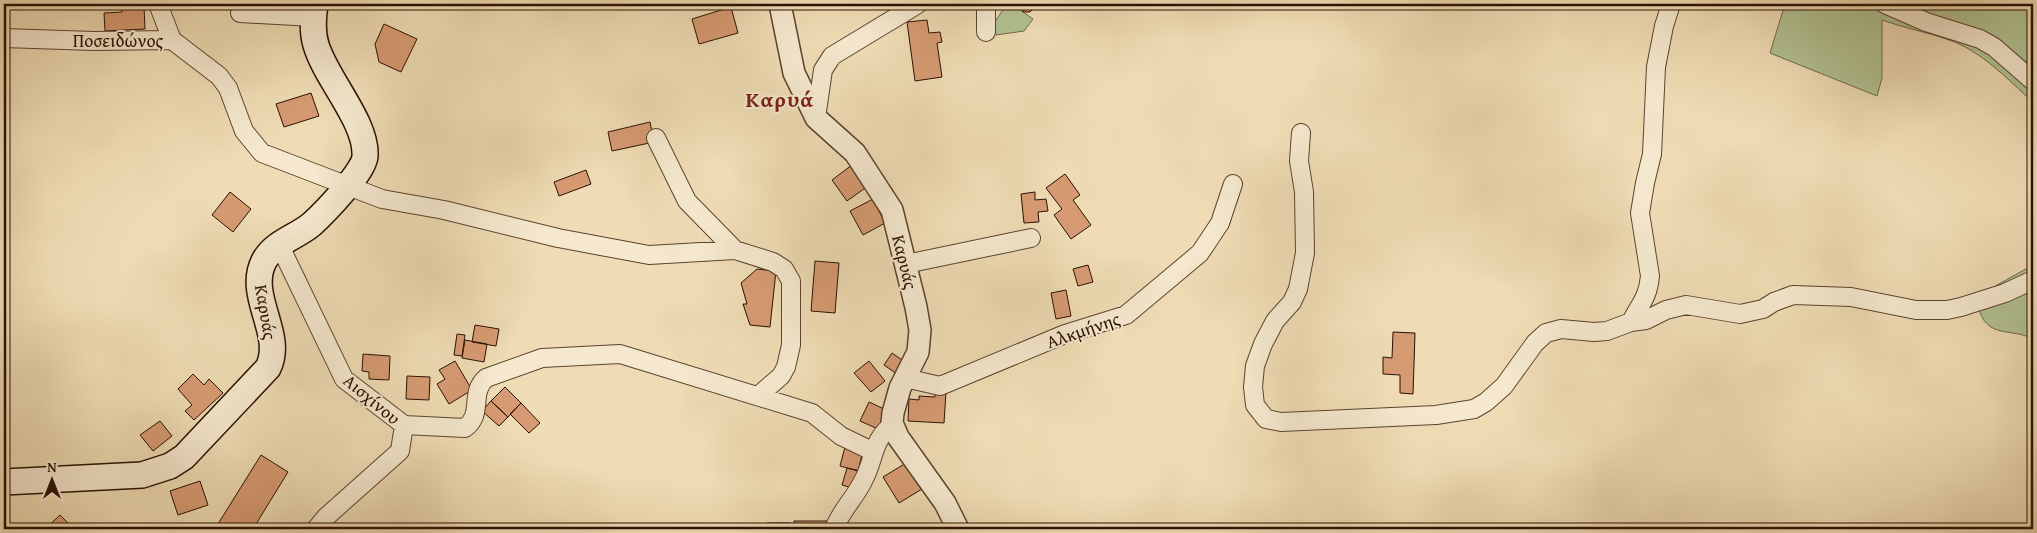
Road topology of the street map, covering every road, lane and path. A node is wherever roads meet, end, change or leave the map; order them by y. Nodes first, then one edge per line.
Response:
1 (158, 4) edge
2 (780, 4) edge
3 (918, 4) edge
4 (986, 4) edge
5 (1671, 4) edge
6 (1885, 4) edge
7 (314, 10) edge
8 (240, 13) dead end
9 (986, 32) dead end
10 (4, 38) edge
11 (172, 40) junction
12 (2033, 81) edge
13 (816, 118) junction
14 (1301, 133) dead end
15 (656, 138) dead end
16 (1234, 184) dead end
17 (347, 186) junction
18 (1031, 238) dead end
19 (279, 244) junction
20 (735, 250) junction
21 (906, 264) junction
22 (2033, 280) edge
23 (1631, 322) junction
24 (905, 378) junction
25 (758, 396) junction
26 (404, 425) junction
27 (893, 425) junction
28 (874, 452) junction
29 (4, 482) edge
30 (316, 529) edge
31 (834, 529) edge
32 (958, 529) edge

1 - 11 street
2 - 13 street, Καρυάς
3 - 13 street
4 - 9 street
5 - 23 street
6 - 12 street
7 - 8 street
7 - 17 main road, Καρυάς
10 - 11 street, Ποσειδώνος
11 - 17 street, Ποσειδώνος
13 - 21 street, Καρυάς
14 - 23 street
15 - 20 street
16 - 24 street, Αλκμήνης
17 - 19 main road, Καρυάς
17 - 20 street, Ποσειδώνος
18 - 21 street
19 - 26 street, Αισχίνου
19 - 29 main road, Καρυάς
20 - 25 street
21 - 24 street, Καρυάς
22 - 23 street
24 - 27 street, Καρυάς
25 - 26 street
25 - 28 street
26 - 30 street, Αισχίνου
27 - 28 street
27 - 32 street
28 - 31 street

